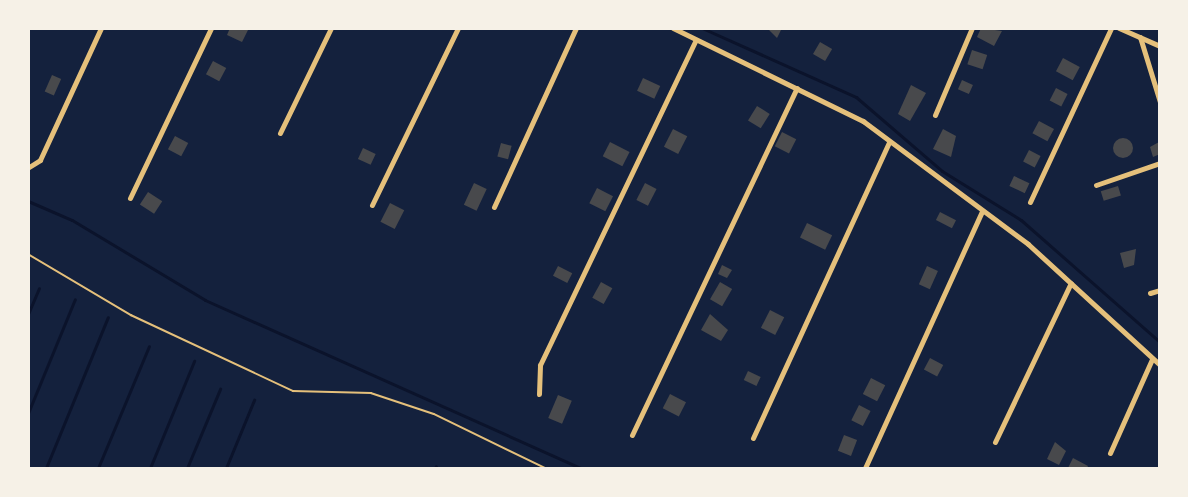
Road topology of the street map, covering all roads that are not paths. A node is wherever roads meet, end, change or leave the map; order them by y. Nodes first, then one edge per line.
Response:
1 (101, 28) edge
2 (211, 28) edge
3 (331, 28) edge
4 (458, 28) edge
5 (576, 28) edge
6 (673, 28) edge
7 (972, 28) edge
8 (1111, 28) edge
9 (1119, 28) edge
10 (1140, 37) junction
11 (695, 41) junction
12 (1160, 46) edge
13 (797, 88) junction
14 (1160, 102) edge
15 (935, 115) dead end
16 (280, 133) dead end
17 (889, 142) junction
18 (1160, 163) edge
19 (28, 166) edge
20 (1096, 185) dead end
21 (130, 198) dead end
22 (1030, 202) dead end
23 (372, 205) dead end
24 (494, 207) dead end
25 (982, 211) junction
26 (1071, 283) junction
27 (1160, 290) edge
28 (1150, 293) dead end
29 (1152, 359) junction
30 (1160, 365) edge
31 (539, 394) dead end
32 (632, 435) dead end
33 (753, 438) dead end
34 (995, 442) dead end
35 (1110, 453) dead end
36 (865, 468) edge

1 - 19 street
2 - 21 street
3 - 16 street
4 - 23 street
5 - 24 street
6 - 11 street
7 - 15 street
8 - 22 street
9 - 10 street
10 - 12 street
10 - 14 street
11 - 13 street
11 - 31 street
13 - 17 street
13 - 32 street
17 - 25 street
17 - 33 street
18 - 20 street
25 - 26 street
25 - 36 street
26 - 29 street
26 - 34 street
27 - 28 street
29 - 30 street
29 - 35 street

